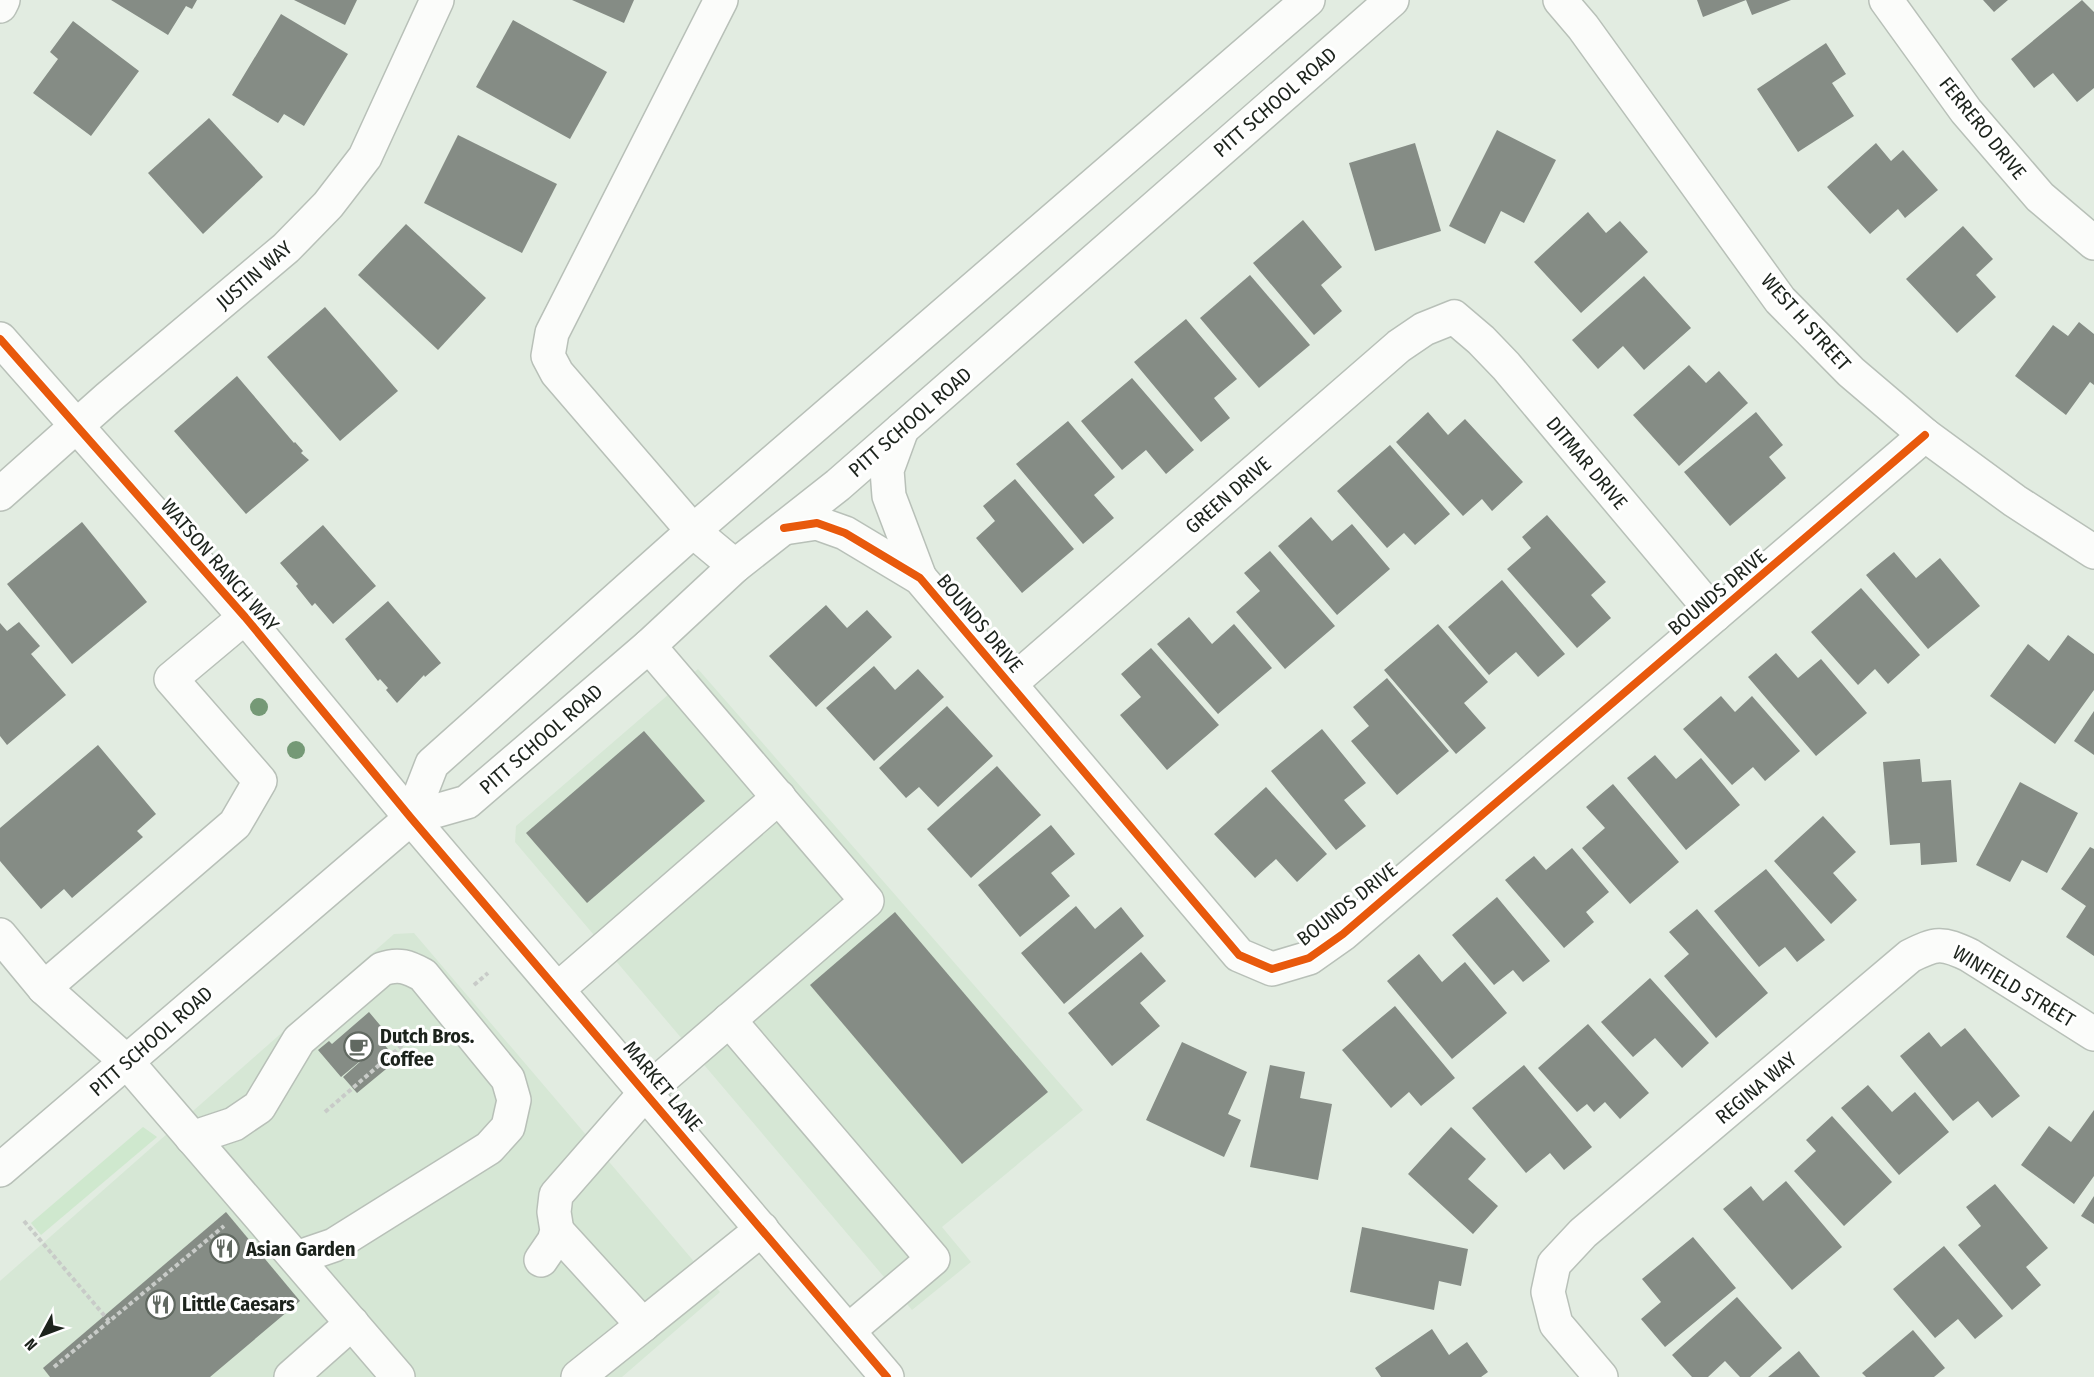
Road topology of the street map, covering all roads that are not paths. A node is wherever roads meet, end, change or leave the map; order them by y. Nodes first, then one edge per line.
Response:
1 (3, 0) edge
2 (437, 0) edge
3 (721, 0) edge
4 (1308, 0) edge
5 (1392, 0) edge
6 (1560, 0) edge
7 (1886, 0) edge
8 (0, 6) edge
9 (2094, 243) edge
10 (1454, 317) joint
11 (0, 339) edge
12 (76, 427) junction
13 (902, 429) junction
14 (1926, 435) junction
15 (0, 494) edge
16 (784, 528) junction
17 (693, 531) junction
18 (2094, 552) edge
19 (735, 566) junction
20 (920, 578) junction
21 (1715, 615) junction
22 (245, 617) junction
23 (649, 646) junction
24 (1010, 684) junction
25 (779, 797) junction
26 (411, 818) junction
27 (0, 935) edge
28 (1932, 945) joint
29 (44, 988) junction
30 (558, 989) junction
31 (729, 1020) junction
32 (2094, 1034) edge
33 (127, 1062) junction
34 (646, 1092) junction
35 (192, 1138) junction
36 (0, 1170) edge
37 (762, 1229) junction
38 (556, 1231) junction
39 (296, 1258) junction
40 (541, 1260) dead end
41 (352, 1323) junction
42 (643, 1325) junction
43 (849, 1331) junction
44 (291, 1377) edge
45 (398, 1377) edge
46 (578, 1377) edge
47 (887, 1377) edge
48 (1601, 1377) edge

1 - 8 street
2 - 12 street, JUSTIN WAY
3 - 17 street
4 - 17 street, PITT SCHOOL ROAD
5 - 13 street, PITT SCHOOL ROAD
6 - 14 street, WEST H STREET
7 - 9 street, FERRERO DRIVE
10 - 21 street, DITMAR DRIVE
10 - 24 street, GREEN DRIVE
11 - 12 street, WATSON RANCH WAY
12 - 15 street, JUSTIN WAY
12 - 22 street, WATSON RANCH WAY
13 - 16 street, PITT SCHOOL ROAD
13 - 20 street, BOUNDS DRIVE
14 - 18 street, WEST H STREET
14 - 21 street, BOUNDS DRIVE
16 - 19 street, PITT SCHOOL ROAD
16 - 20 street, BOUNDS DRIVE
17 - 19 street
17 - 26 street, PITT SCHOOL ROAD
19 - 23 street, PITT SCHOOL ROAD
20 - 24 street, BOUNDS DRIVE
21 - 24 street, BOUNDS DRIVE
22 - 26 street, WATSON RANCH WAY
22 - 29 street
23 - 25 street
23 - 26 street, PITT SCHOOL ROAD
25 - 30 street
25 - 31 street
26 - 30 street, MARKET LANE
26 - 33 street, PITT SCHOOL ROAD
27 - 29 street
28 - 32 street, WINFIELD STREET
28 - 48 street, REGINA WAY
29 - 33 street
30 - 34 street, MARKET LANE
31 - 34 street
31 - 43 street
33 - 35 street
33 - 36 street, PITT SCHOOL ROAD
34 - 37 street, MARKET LANE
34 - 38 street
35 - 39 street
35 - 39 street
37 - 42 street
37 - 43 street, MARKET LANE
38 - 40 street
38 - 42 street
39 - 41 street
41 - 44 street
41 - 45 street
42 - 46 street
43 - 47 street, MARKET LANE

